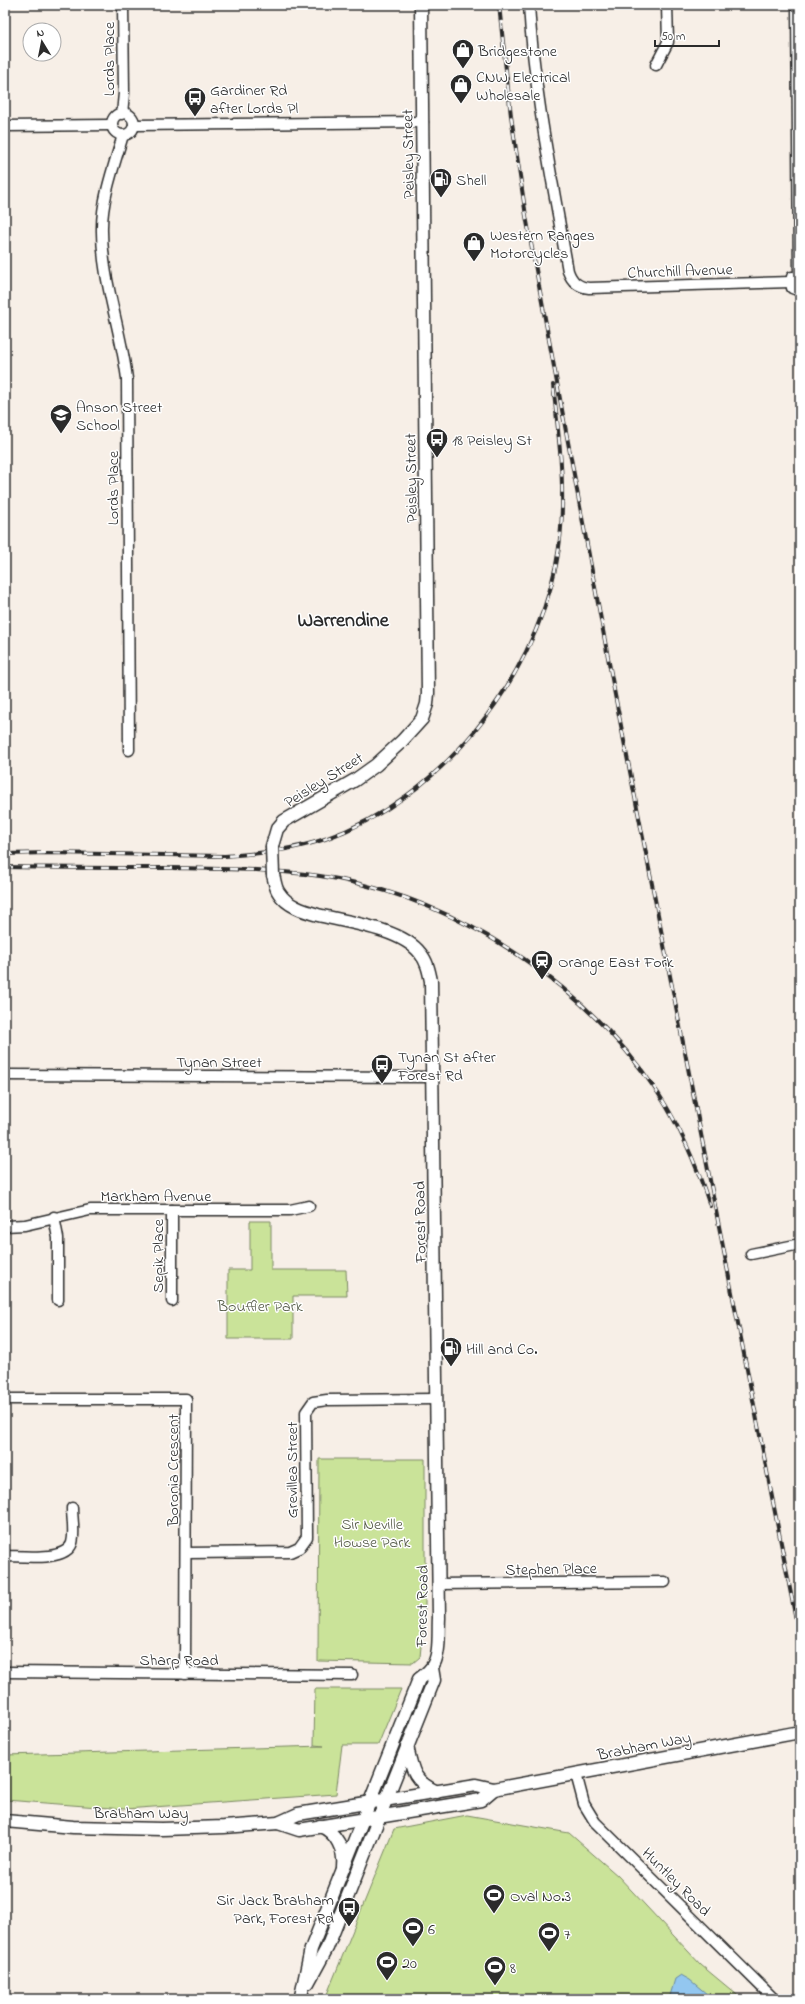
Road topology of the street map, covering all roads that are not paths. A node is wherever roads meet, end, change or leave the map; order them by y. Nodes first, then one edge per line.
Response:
1 (123, 5) edge
2 (421, 5) edge
3 (529, 5) edge
4 (667, 5) edge
5 (797, 5) edge
6 (656, 65) dead end
7 (122, 114) junction
8 (423, 122) junction
9 (112, 125) junction
10 (134, 125) junction
11 (5, 126) edge
12 (123, 135) junction
13 (800, 273) edge
14 (791, 282) junction
15 (800, 291) edge
16 (129, 750) dead end
17 (274, 875) joint
18 (5, 1075) edge
19 (434, 1077) junction
20 (309, 1206) dead end
21 (172, 1210) junction
22 (54, 1217) junction
23 (5, 1226) edge
24 (800, 1244) edge
25 (751, 1254) dead end
26 (58, 1300) dead end
27 (172, 1301) dead end
28 (5, 1399) edge
29 (436, 1399) junction
30 (72, 1508) dead end
31 (187, 1553) junction
32 (5, 1556) edge
33 (665, 1582) dead end
34 (438, 1584) junction
35 (432, 1668) junction
36 (5, 1672) edge
37 (185, 1674) junction
38 (352, 1675) dead end
39 (800, 1732) edge
40 (407, 1746) junction
41 (576, 1774) junction
42 (494, 1789) junction
43 (436, 1792) junction
44 (386, 1800) junction
45 (370, 1802) junction
46 (380, 1817) junction
47 (363, 1819) junction
48 (5, 1821) edge
49 (278, 1823) junction
50 (320, 1826) junction
51 (342, 1872) junction
52 (301, 1998) edge
53 (774, 1999) edge

1 - 7 street, Lords Place
2 - 8 main road, Peisley Street
3 - 14 street, Churchill Avenue
4 - 6 street
5 - 13 street
7 - 9 street
7 - 10 street
8 - 10 street
8 - 17 main road, Peisley Street, bridge
9 - 11 street
9 - 12 street
10 - 12 street
12 - 16 street, Lords Place
13 - 14 street
14 - 15 street
17 - 19 main road, Forest Road
18 - 19 street, Tynan Street
19 - 29 main road, Forest Road
20 - 21 street, Markham Avenue
21 - 22 street, Markham Avenue
21 - 27 street, Sepik Place
22 - 23 street, Markham Avenue
22 - 26 street
24 - 25 street
28 - 31 street, Boronia Crescent
29 - 31 street, Grevillea Street
29 - 34 main road, Forest Road
30 - 32 street
31 - 37 street, Boronia Crescent
33 - 34 street, Stephen Place
34 - 35 main road, Forest Road
35 - 40 main road, Forest Road
35 - 45 main road, Forest Road
36 - 37 street, Sharp Road
37 - 38 street, Sharp Road
39 - 41 main road, Brabham Way
40 - 43 main road
40 - 44 main road, Forest Road
41 - 42 main road, Brabham Way
41 - 53 street, Huntley Road
42 - 43 main road, Brabham Way
42 - 46 main road, Brabham Way
43 - 44 main road, Brabham Way
44 - 45 main road, Brabham Way
44 - 46 main road, Forest Road
45 - 47 main road, Forest Road
45 - 49 main road, Brabham Way
46 - 47 main road, Brabham Way
46 - 52 main road, Forest Road
47 - 50 main road, Brabham Way
47 - 51 main road, Forest Road
48 - 49 main road, Brabham Way
49 - 50 main road, Brabham Way
50 - 51 main road
51 - 52 main road, Forest Road

